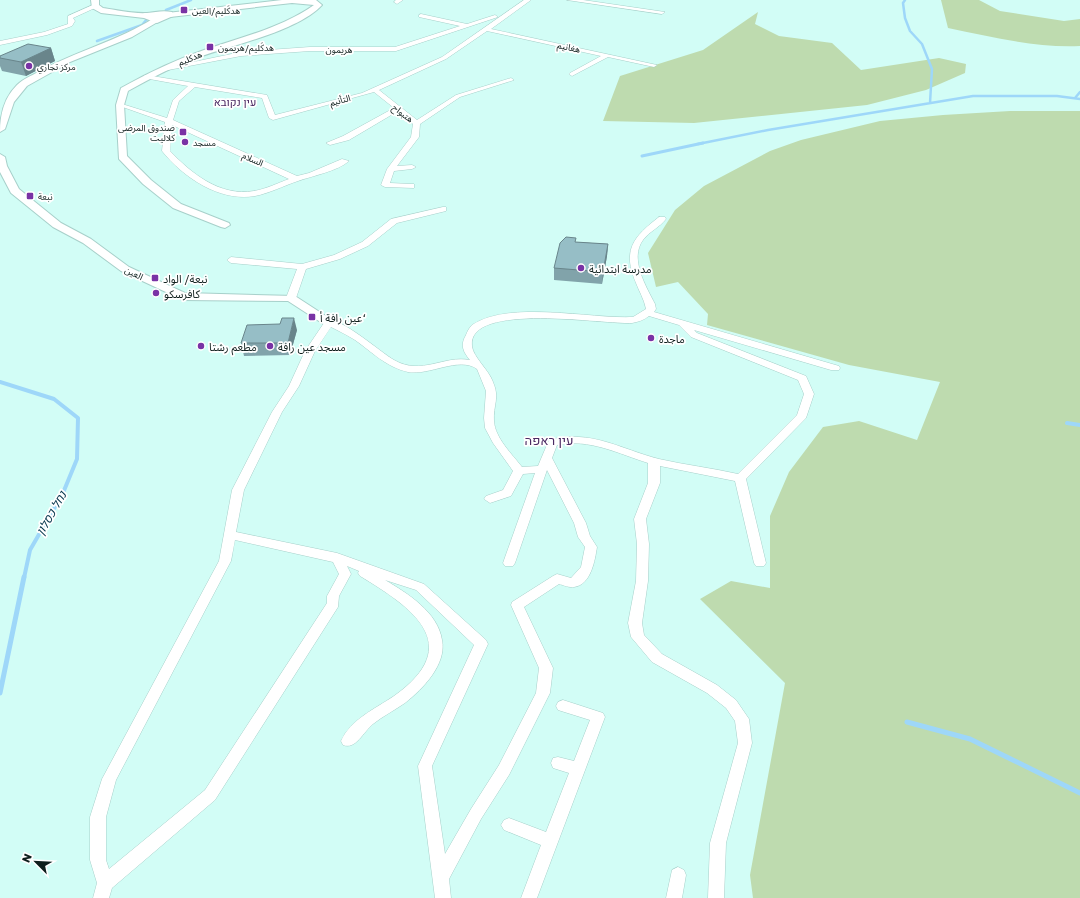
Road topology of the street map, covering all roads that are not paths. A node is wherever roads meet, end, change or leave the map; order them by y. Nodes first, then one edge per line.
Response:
1 (294, 0) edge
2 (528, 0) edge
3 (570, 0) edge
4 (95, 3) edge
5 (510, 12) junction
6 (662, 12) dead end
7 (170, 15) junction
8 (148, 16) junction
9 (421, 16) dead end
10 (158, 20) junction
11 (468, 26) junction
12 (484, 29) junction
13 (0, 44) edge
14 (607, 55) junction
15 (654, 65) dead end
16 (163, 69) junction
17 (572, 74) dead end
18 (146, 77) junction
19 (511, 80) dead end
20 (194, 84) junction
21 (375, 90) junction
22 (120, 105) junction
23 (397, 109) junction
24 (169, 121) junction
25 (417, 123) junction
26 (0, 129) edge
27 (330, 143) dead end
28 (0, 157) edge
29 (345, 161) dead end
30 (412, 168) dead end
31 (390, 169) junction
32 (296, 179) junction
33 (410, 186) dead end
34 (443, 209) dead end
35 (662, 218) dead end
36 (225, 225) dead end
37 (231, 260) dead end
38 (302, 267) junction
39 (291, 298) junction
40 (648, 313) junction
41 (329, 322) junction
42 (681, 322) junction
43 (479, 365) junction
44 (835, 368) dead end
45 (654, 461) junction
46 (544, 464) junction
47 (519, 471) junction
48 (740, 478) junction
49 (490, 499) dead end
50 (230, 535) junction
51 (337, 558) junction
52 (509, 563) dead end
53 (760, 563) dead end
54 (563, 706) dead end
55 (348, 741) dead end
56 (558, 763) dead end
57 (578, 769) junction
58 (509, 825) dead end
59 (551, 841) junction
60 (678, 875) dead end
61 (440, 879) junction
62 (102, 893) edge
63 (443, 898) edge
64 (529, 898) edge
65 (674, 898) edge
66 (716, 898) edge

1 - 7 street, هدكليم
1 - 16 street, هدكليم
2 - 5 street, التأنيم
3 - 6 street
4 - 8 main road
4 - 13 street
5 - 11 street, هريمون
5 - 12 street, التأنيم
7 - 8 main road
7 - 10 main road
8 - 10 main road
9 - 11 street
10 - 26 street
11 - 16 street, هريمون
12 - 14 street, هغانيم
12 - 21 street, التأنيم
14 - 15 street, هغانيم
14 - 17 street
16 - 18 street, هدكليم
18 - 20 street, التأنيم
18 - 22 street, هدكليم
19 - 25 street
20 - 21 street, التأنيم
20 - 24 street
21 - 23 street, هتبواح
22 - 24 street, السلام
22 - 36 street, هدكليم
23 - 25 street, هتبواح
23 - 27 street
24 - 32 street, السلام
24 - 32 street
25 - 31 street, هتبواح
28 - 39 street, العين
29 - 32 street
30 - 31 street
31 - 33 street
34 - 38 street
35 - 40 street
37 - 38 street
38 - 39 street
39 - 41 street
40 - 42 street
40 - 43 street
41 - 43 street
41 - 50 street
42 - 44 street
42 - 48 street
43 - 47 street
45 - 46 street
45 - 48 street
45 - 66 street
46 - 47 street
46 - 52 street
46 - 61 street
47 - 49 street
48 - 53 street
50 - 51 street
50 - 62 street
51 - 55 street
51 - 61 street
51 - 62 street
54 - 57 street
56 - 57 street
57 - 59 street
58 - 59 street
59 - 64 street
60 - 65 street
61 - 63 street

